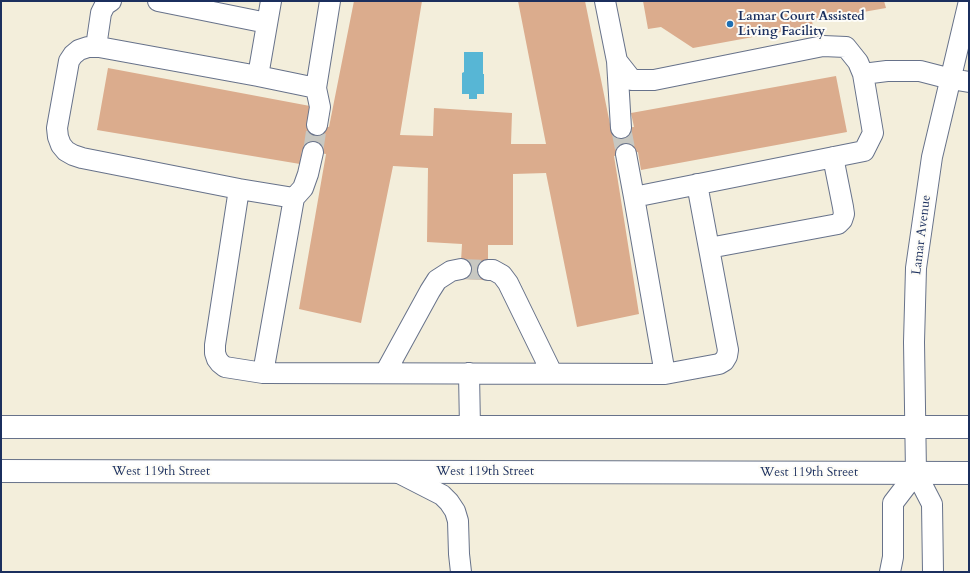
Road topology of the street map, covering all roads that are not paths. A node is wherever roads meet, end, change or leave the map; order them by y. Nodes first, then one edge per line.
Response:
1 (111, 1) edge
2 (158, 1) edge
3 (271, 1) edge
4 (330, 1) edge
5 (605, 1) edge
6 (969, 1) edge
7 (268, 23) junction
8 (96, 47) junction
9 (617, 61) junction
10 (863, 74) junction
11 (258, 76) junction
12 (960, 80) edge
13 (316, 88) junction
14 (317, 125) tunnel mouth
15 (622, 128) tunnel mouth
16 (313, 152) tunnel mouth
17 (626, 154) tunnel mouth
18 (833, 157) junction
19 (697, 184) junction
20 (240, 189) junction
21 (634, 197) junction
22 (294, 198) junction
23 (709, 248) junction
24 (461, 269) tunnel mouth
25 (488, 270) tunnel mouth
26 (263, 373) junction
27 (385, 373) junction
28 (469, 373) junction
29 (552, 373) junction
30 (665, 374) junction
31 (1, 427) edge
32 (969, 427) edge
33 (470, 428) junction
34 (915, 428) junction
35 (1, 471) edge
36 (397, 472) junction
37 (916, 473) junction
38 (969, 473) edge
39 (461, 572) edge
40 (890, 572) edge
41 (933, 572) edge

1 - 8 street
2 - 7 street
3 - 7 street
4 - 13 street
5 - 9 street
6 - 12 street, Lamar Avenue
7 - 11 street
8 - 11 street
8 - 20 street
9 - 10 street
9 - 15 street
10 - 12 street
10 - 18 street
11 - 13 street
12 - 34 street, Lamar Avenue
13 - 14 street
16 - 22 street
17 - 21 street
18 - 19 street
18 - 23 street
19 - 21 street
19 - 23 street
20 - 22 street
20 - 26 street
21 - 30 street
22 - 26 street
23 - 30 street
24 - 27 street
25 - 29 street
26 - 27 street
27 - 28 street
28 - 29 street
28 - 33 street
29 - 30 street
31 - 33 main road
32 - 34 main road
33 - 34 main road
34 - 37 street, Lamar Avenue
35 - 36 main road, West 119th Street
36 - 37 main road, West 119th Street
36 - 39 street
37 - 38 main road, West 119th Street
37 - 40 street
37 - 41 street

